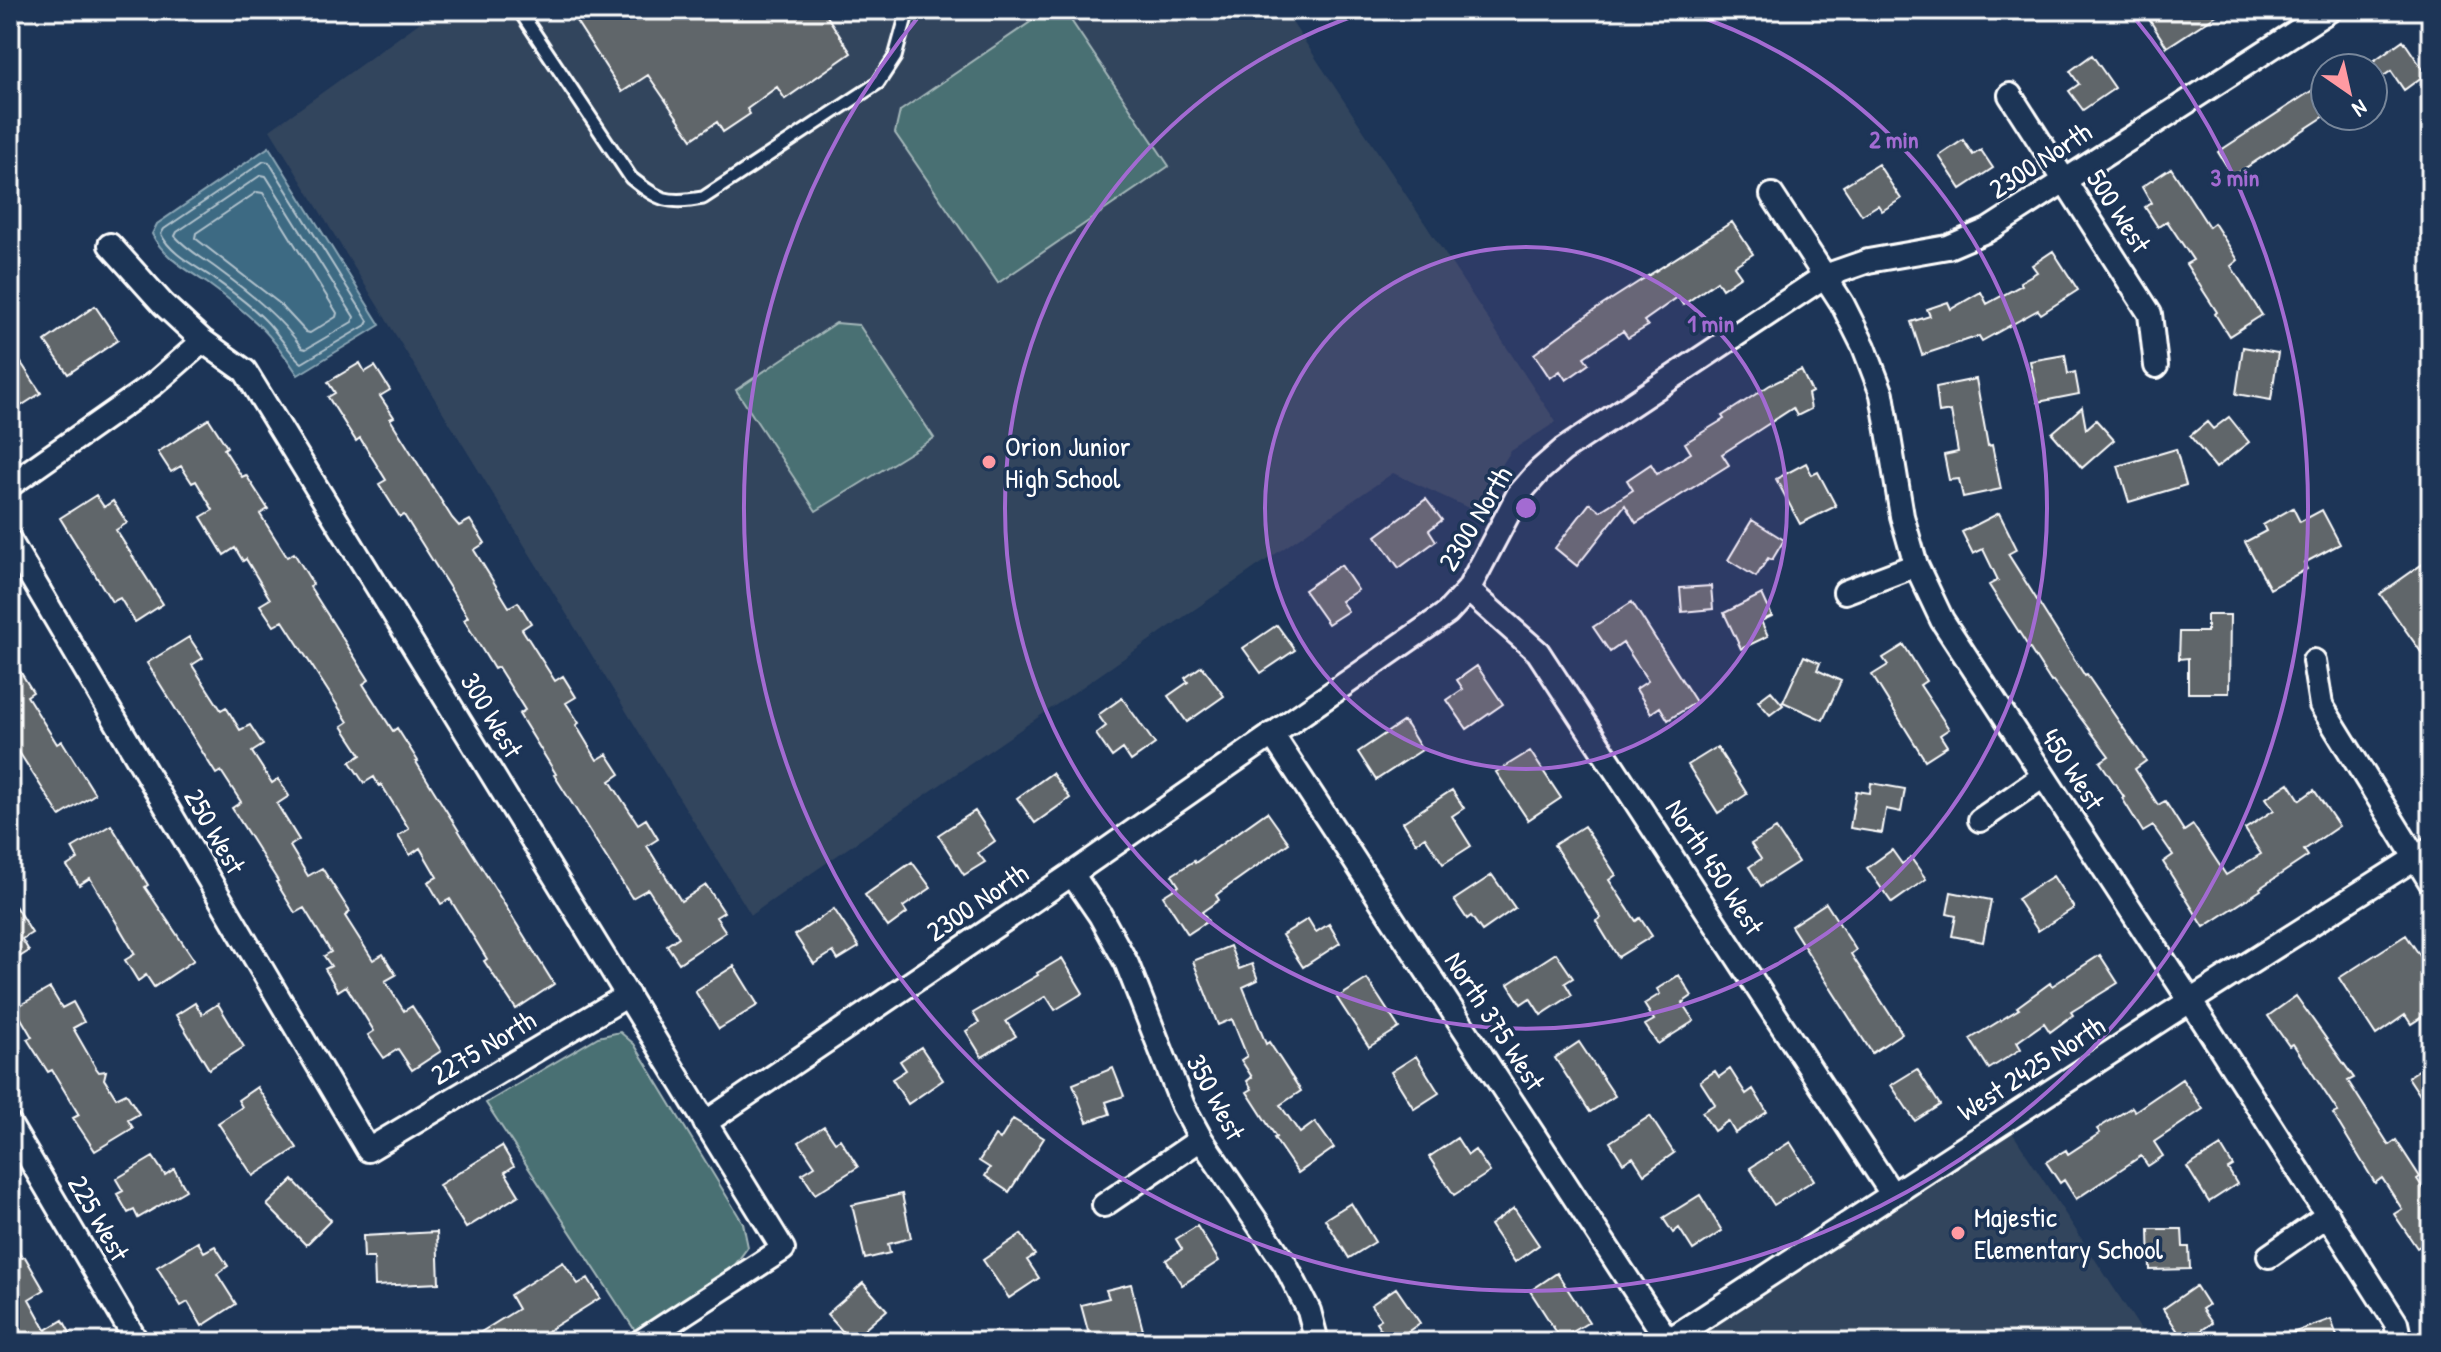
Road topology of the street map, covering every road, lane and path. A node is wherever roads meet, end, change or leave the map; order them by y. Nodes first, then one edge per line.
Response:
1 (519, 10) edge
2 (908, 10) edge
3 (2330, 10) edge
4 (2010, 95) dead end
5 (2064, 180) junction
6 (1772, 195) dead end
7 (110, 245) dead end
8 (1825, 276) junction
9 (203, 341) junction
10 (2156, 366) dead end
11 (10, 485) edge
12 (10, 541) edge
13 (1916, 565) junction
14 (1468, 590) junction
15 (1845, 592) dead end
16 (2314, 661) dead end
17 (1272, 734) junction
18 (2042, 777) junction
19 (1980, 820) dead end
20 (2423, 853) edge
21 (1072, 874) junction
22 (2431, 883) edge
23 (628, 995) junction
24 (2191, 1001) junction
25 (705, 1123) junction
26 (10, 1125) edge
27 (1201, 1139) junction
28 (368, 1150) joint
29 (1892, 1194) junction
30 (1104, 1205) dead end
31 (2328, 1215) junction
32 (2269, 1256) dead end
33 (1667, 1341) edge
34 (137, 1342) edge
35 (640, 1342) edge
36 (1317, 1342) edge
37 (2400, 1342) edge

1 - 2 lane
3 - 5 street, 2300 North
4 - 5 street, 500 West
5 - 8 street, 2300 North
5 - 10 street, 500 West
6 - 8 street, 450 West
7 - 9 street, 300 West
8 - 13 street, 450 West
8 - 14 street, 2300 North
9 - 11 street
9 - 23 street, 300 West
12 - 28 street, 250 West
13 - 15 street
13 - 18 street, 450 West
14 - 17 street, 2300 North
14 - 29 street, North 450 West
16 - 20 street
17 - 21 street, 2300 North
17 - 33 street, North 375 West
18 - 19 street
18 - 24 street, 450 West
20 - 22 street
20 - 24 street, West 2425 North
21 - 25 street, 2300 North
21 - 27 street, 350 West
23 - 25 street, 300 West
23 - 28 street, 2275 North
24 - 29 street, West 2425 North
24 - 31 street, 450 West
25 - 35 street, 300 West
26 - 34 street, 225 West
27 - 30 street
27 - 36 street, 350 West
29 - 33 street, West 2425 North
31 - 32 street
31 - 37 street, 450 West

